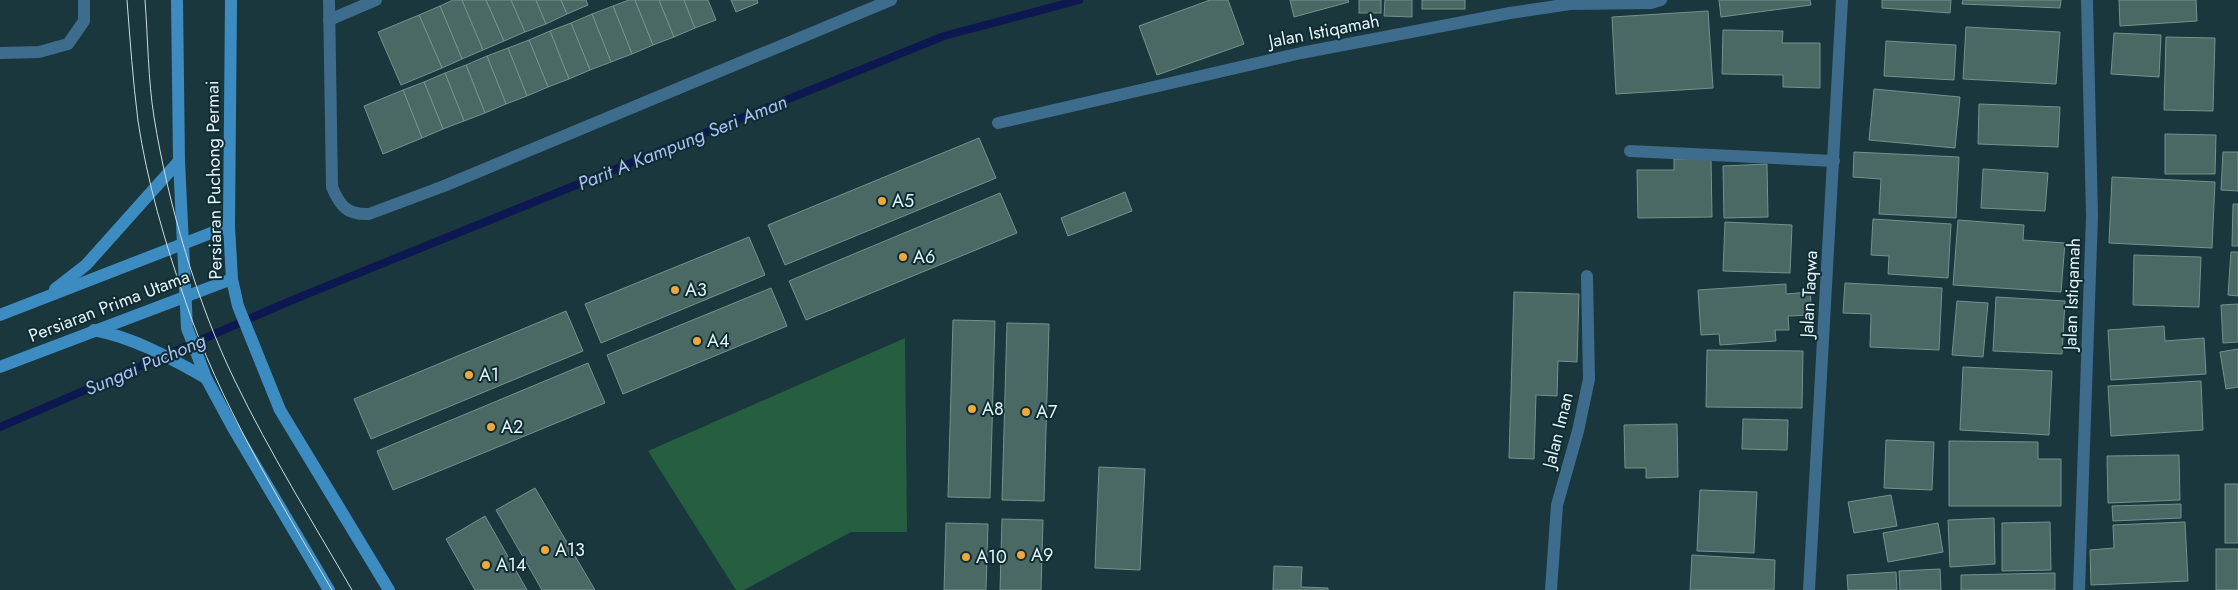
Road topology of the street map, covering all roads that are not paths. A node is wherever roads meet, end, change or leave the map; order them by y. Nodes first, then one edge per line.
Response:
1 (84, 0) edge
2 (176, 0) edge
3 (231, 0) edge
4 (329, 0) edge
5 (376, 0) edge
6 (890, 0) edge
7 (1661, 0) edge
8 (1842, 0) edge
9 (2087, 0) edge
10 (329, 20) junction
11 (0, 53) edge
12 (998, 123) dead end
13 (1630, 151) dead end
14 (179, 161) junction
15 (1834, 161) junction
16 (229, 226) junction
17 (184, 244) junction
18 (1587, 276) dead end
19 (232, 279) junction
20 (185, 295) junction
21 (43, 298) junction
22 (0, 315) edge
23 (93, 330) junction
24 (0, 367) edge
25 (206, 378) junction
26 (329, 590) edge
27 (388, 590) edge
28 (1551, 590) edge
29 (1808, 590) edge
30 (2079, 590) edge

1 - 11 street
2 - 14 main road, Persiaran Puchong Permai
3 - 16 main road, Persiaran Puchong Permai
4 - 10 street
5 - 10 street
6 - 10 street
7 - 12 street, Jalan Istiqamah
8 - 15 street, Jalan Taqwa
9 - 30 street, Jalan Istiqamah
13 - 15 street
14 - 17 main road, Persiaran Puchong Permai
14 - 21 main road
15 - 29 street, Jalan Taqwa
16 - 17 main road, Persiaran Prima Utama
16 - 19 main road, Persiaran Puchong Permai
17 - 20 main road, Persiaran Puchong Permai
17 - 21 main road, Persiaran Prima Utama
18 - 28 street, Jalan Iman
19 - 20 main road, Persiaran Prima Utama
19 - 27 main road, Persiaran Puchong Permai
20 - 23 main road, Persiaran Prima Utama
20 - 25 main road, Persiaran Puchong Permai
21 - 22 main road, Persiaran Prima Utama
23 - 24 main road, Persiaran Prima Utama
23 - 25 main road
25 - 26 main road, Persiaran Puchong Permai

